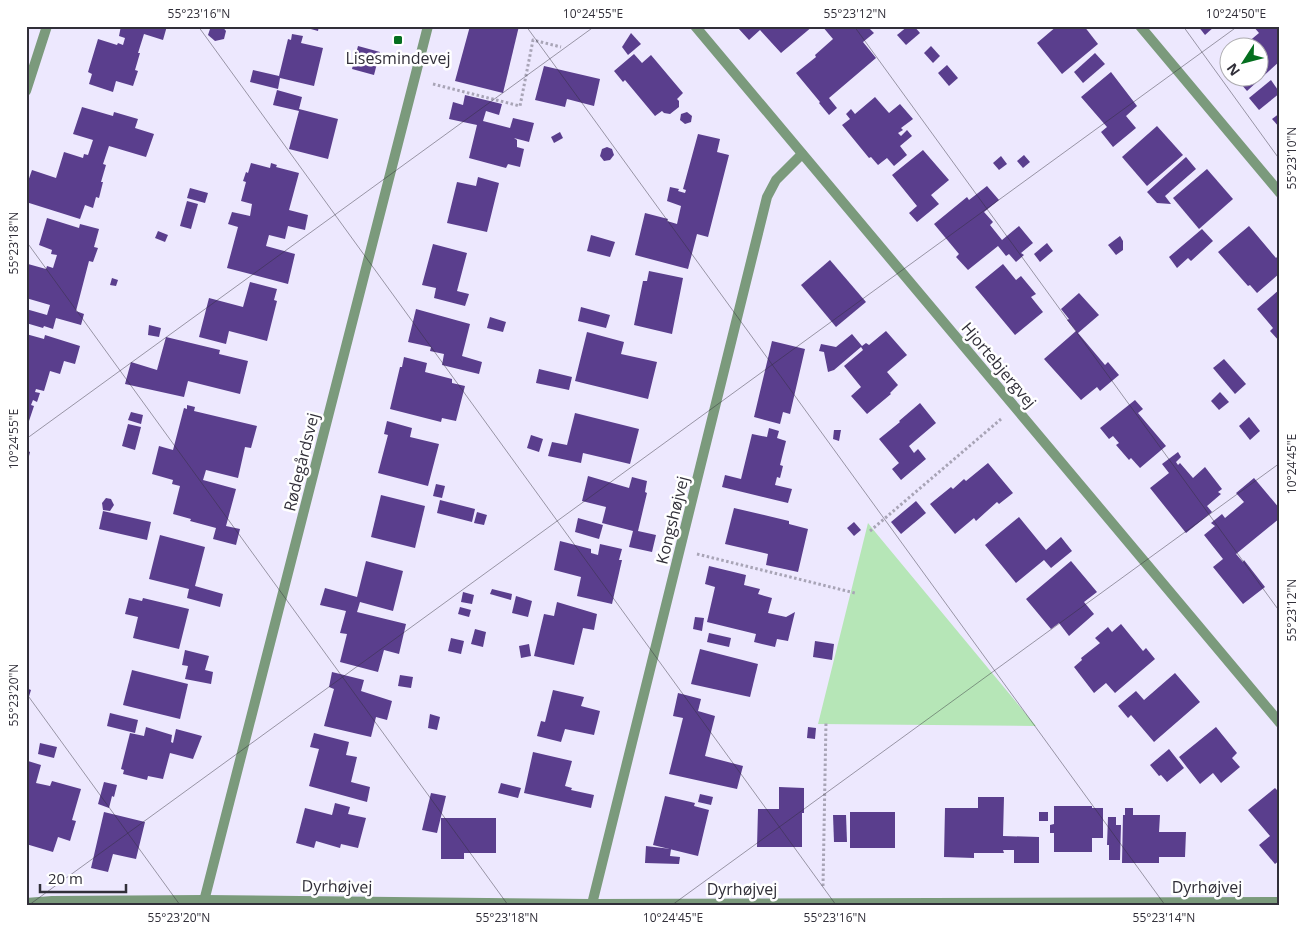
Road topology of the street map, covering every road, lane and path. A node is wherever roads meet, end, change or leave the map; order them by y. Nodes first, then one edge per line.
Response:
1 (46, 26) edge
2 (428, 26) edge
3 (695, 26) edge
4 (1140, 26) edge
5 (560, 47) dead end
6 (415, 79) junction
7 (26, 91) edge
8 (802, 154) junction
9 (1280, 193) edge
10 (1015, 407) junction
11 (870, 531) dead end
12 (680, 550) junction
13 (855, 593) dead end
14 (826, 721) dead end
15 (1280, 723) edge
16 (203, 902) edge
17 (1280, 902) edge
18 (26, 903) edge
19 (592, 904) edge
20 (823, 904) edge

1 - 7 street
2 - 6 street, Rødegårdsvej
3 - 8 street, Hjortebjergvej
4 - 9 street
5 - 6 path
6 - 16 street, Rødegårdsvej
8 - 10 street, Hjortebjergvej
8 - 12 street, Kongshøjvej
10 - 11 path
10 - 15 street, Hjortebjergvej
12 - 13 path
12 - 19 street, Kongshøjvej
14 - 20 path
16 - 18 street, Dyrhøjvej
16 - 19 street, Dyrhøjvej
17 - 20 street, Dyrhøjvej
19 - 20 street, Dyrhøjvej

